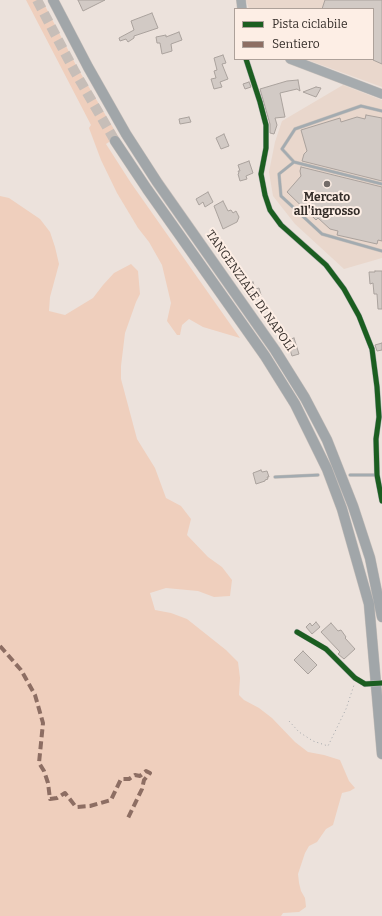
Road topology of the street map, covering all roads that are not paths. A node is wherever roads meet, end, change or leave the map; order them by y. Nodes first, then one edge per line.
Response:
1 (53, 0) edge
2 (246, 60) edge
3 (293, 60) edge
4 (382, 94) edge
5 (382, 111) edge
6 (115, 141) tunnel mouth
7 (294, 162) junction
8 (382, 184) edge
9 (382, 251) edge
10 (380, 417) edge
11 (318, 475) dead end
12 (350, 475) dead end
13 (377, 475) junction
14 (275, 477) dead end
15 (382, 500) edge
16 (382, 617) edge
17 (297, 632) dead end
18 (382, 683) edge
19 (382, 754) edge

1 - 16 highway, TANGENZIALE DI NAPOLI
2 - 10 street
3 - 4 main road
5 - 7 lane
6 - 19 highway, TANGENZIALE DI NAPOLI
7 - 8 lane
7 - 9 lane
10 - 13 street
11 - 14 lane
12 - 13 lane
13 - 15 street
17 - 18 street, bridge

